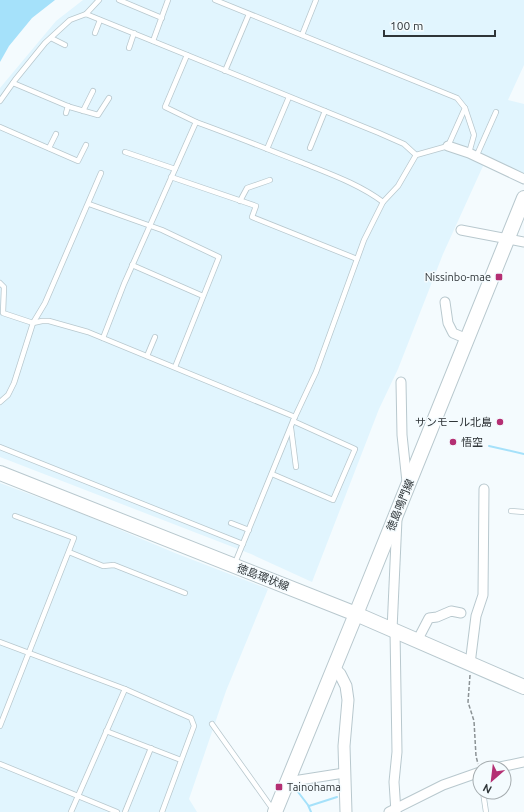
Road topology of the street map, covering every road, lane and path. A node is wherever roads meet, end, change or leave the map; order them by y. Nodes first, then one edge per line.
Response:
1 (99, 0) edge
2 (119, 0) edge
3 (168, 0) edge
4 (215, 0) edge
5 (316, 0) edge
6 (86, 14) junction
7 (249, 14) junction
8 (162, 18) junction
9 (100, 20) junction
10 (95, 33) dead end
11 (134, 33) junction
12 (302, 35) junction
13 (51, 38) junction
14 (153, 41) junction
15 (65, 45) dead end
16 (129, 48) dead end
17 (187, 55) junction
18 (225, 71) junction
19 (13, 83) junction
20 (93, 91) dead end
21 (289, 97) junction
22 (109, 98) dead end
23 (0, 101) edge
24 (68, 106) junction
25 (465, 108) junction
26 (83, 111) junction
27 (325, 111) junction
28 (496, 112) dead end
29 (66, 113) dead end
30 (196, 122) junction
31 (0, 127) edge
32 (56, 134) dead end
33 (86, 144) dead end
34 (448, 146) junction
35 (49, 148) junction
36 (310, 148) dead end
37 (267, 149) junction
38 (125, 152) dead end
39 (416, 155) junction
40 (472, 155) junction
41 (175, 169) junction
42 (101, 173) dead end
43 (171, 177) junction
44 (524, 179) edge
45 (270, 180) dead end
46 (524, 198) edge
47 (240, 201) junction
48 (383, 202) junction
49 (89, 204) junction
50 (150, 226) junction
51 (461, 230) dead end
52 (507, 238) junction
53 (524, 242) edge
54 (358, 259) junction
55 (132, 265) junction
56 (0, 283) edge
57 (203, 296) junction
58 (445, 302) dead end
59 (2, 310) edge
60 (33, 323) junction
61 (155, 337) dead end
62 (103, 338) junction
63 (467, 339) junction
64 (147, 356) junction
65 (175, 367) junction
66 (400, 382) dead end
67 (0, 402) edge
68 (293, 422) junction
69 (0, 447) edge
70 (296, 467) dead end
71 (0, 472) edge
72 (272, 474) junction
73 (408, 485) junction
74 (484, 489) dead end
75 (398, 510) junction
76 (511, 511) dead end
77 (524, 512) edge
78 (15, 516) dead end
79 (231, 523) dead end
80 (249, 530) junction
81 (243, 544) junction
82 (69, 552) junction
83 (235, 563) dead end
84 (185, 594) dead end
85 (461, 613) dead end
86 (356, 614) junction
87 (393, 630) junction
88 (417, 641) junction
89 (0, 642) edge
90 (29, 652) junction
91 (470, 664) junction
92 (334, 668) junction
93 (524, 687) edge
94 (125, 689) junction
95 (212, 724) dead end
96 (0, 726) edge
97 (106, 731) junction
98 (151, 748) junction
99 (181, 760) junction
100 (477, 760) edge
101 (524, 762) edge
102 (0, 764) edge
103 (512, 764) edge
104 (344, 774) junction
105 (472, 775) edge
106 (287, 782) junction
107 (78, 796) junction
108 (484, 800) edge
109 (394, 811) edge
110 (71, 812) edge
111 (116, 812) edge
112 (125, 812) edge
113 (162, 812) edge
114 (275, 812) edge
115 (346, 812) edge
116 (486, 812) edge

1 - 6 lane
2 - 8 lane
3 - 8 lane
4 - 7 lane
5 - 12 lane
6 - 9 lane
6 - 13 lane
7 - 12 lane
7 - 18 lane
8 - 14 lane
9 - 10 lane
9 - 11 lane
11 - 14 lane
11 - 16 lane
12 - 25 lane
13 - 15 lane
13 - 19 lane
14 - 17 lane
17 - 18 lane
17 - 30 lane
18 - 21 lane
19 - 23 lane
19 - 24 lane
20 - 26 lane
21 - 27 lane
21 - 37 lane
22 - 26 lane
24 - 26 lane
24 - 29 lane
25 - 34 lane
25 - 40 lane
27 - 36 lane
27 - 39 lane
28 - 40 lane
30 - 37 lane
30 - 41 lane
31 - 35 lane
32 - 35 lane
33 - 35 lane
34 - 39 lane
34 - 40 street
37 - 48 lane
38 - 41 lane
39 - 48 lane
40 - 44 street
41 - 43 lane
42 - 49 lane
43 - 47 lane
43 - 50 lane
45 - 47 lane
46 - 52 main road, 徳島鳴門線
47 - 54 lane
48 - 54 lane
49 - 50 lane
49 - 60 lane
50 - 55 lane
50 - 57 lane
51 - 52 street
52 - 53 street
52 - 63 main road, 徳島鳴門線
54 - 68 lane
55 - 57 lane
55 - 62 lane
56 - 59 lane
57 - 65 lane
58 - 63 street
59 - 60 lane
60 - 62 lane
60 - 67 lane
61 - 64 lane
62 - 64 lane
63 - 73 main road, 徳島鳴門線
64 - 65 lane
65 - 68 lane
66 - 73 street
68 - 70 lane
68 - 72 lane
68 - 72 lane
69 - 81 lane
71 - 86 main road, 徳島環状線
72 - 80 lane
73 - 75 main road, 徳島鳴門線
74 - 91 street
75 - 86 main road, 徳島鳴門線
75 - 87 street
76 - 77 lane
78 - 82 lane
79 - 80 lane
80 - 81 lane
81 - 83 lane
82 - 84 lane
82 - 90 lane
85 - 88 street
86 - 87 main road, 徳島環状線
86 - 92 main road, 徳島鳴門線
87 - 88 main road, 徳島環状線
87 - 109 street
88 - 91 main road, 徳島環状線
89 - 90 lane
90 - 94 lane
90 - 96 lane
91 - 93 main road, 徳島環状線
91 - 100 path
92 - 104 street
92 - 106 main road, 徳島鳴門線
94 - 97 lane
94 - 99 lane
95 - 114 lane
97 - 98 lane
97 - 107 lane
98 - 99 lane
98 - 112 lane
99 - 113 lane
101 - 103 street
102 - 107 lane
104 - 106 street
104 - 115 street
105 - 109 street
106 - 114 main road, 徳島鳴門線
107 - 110 lane
107 - 111 lane
108 - 116 lane

